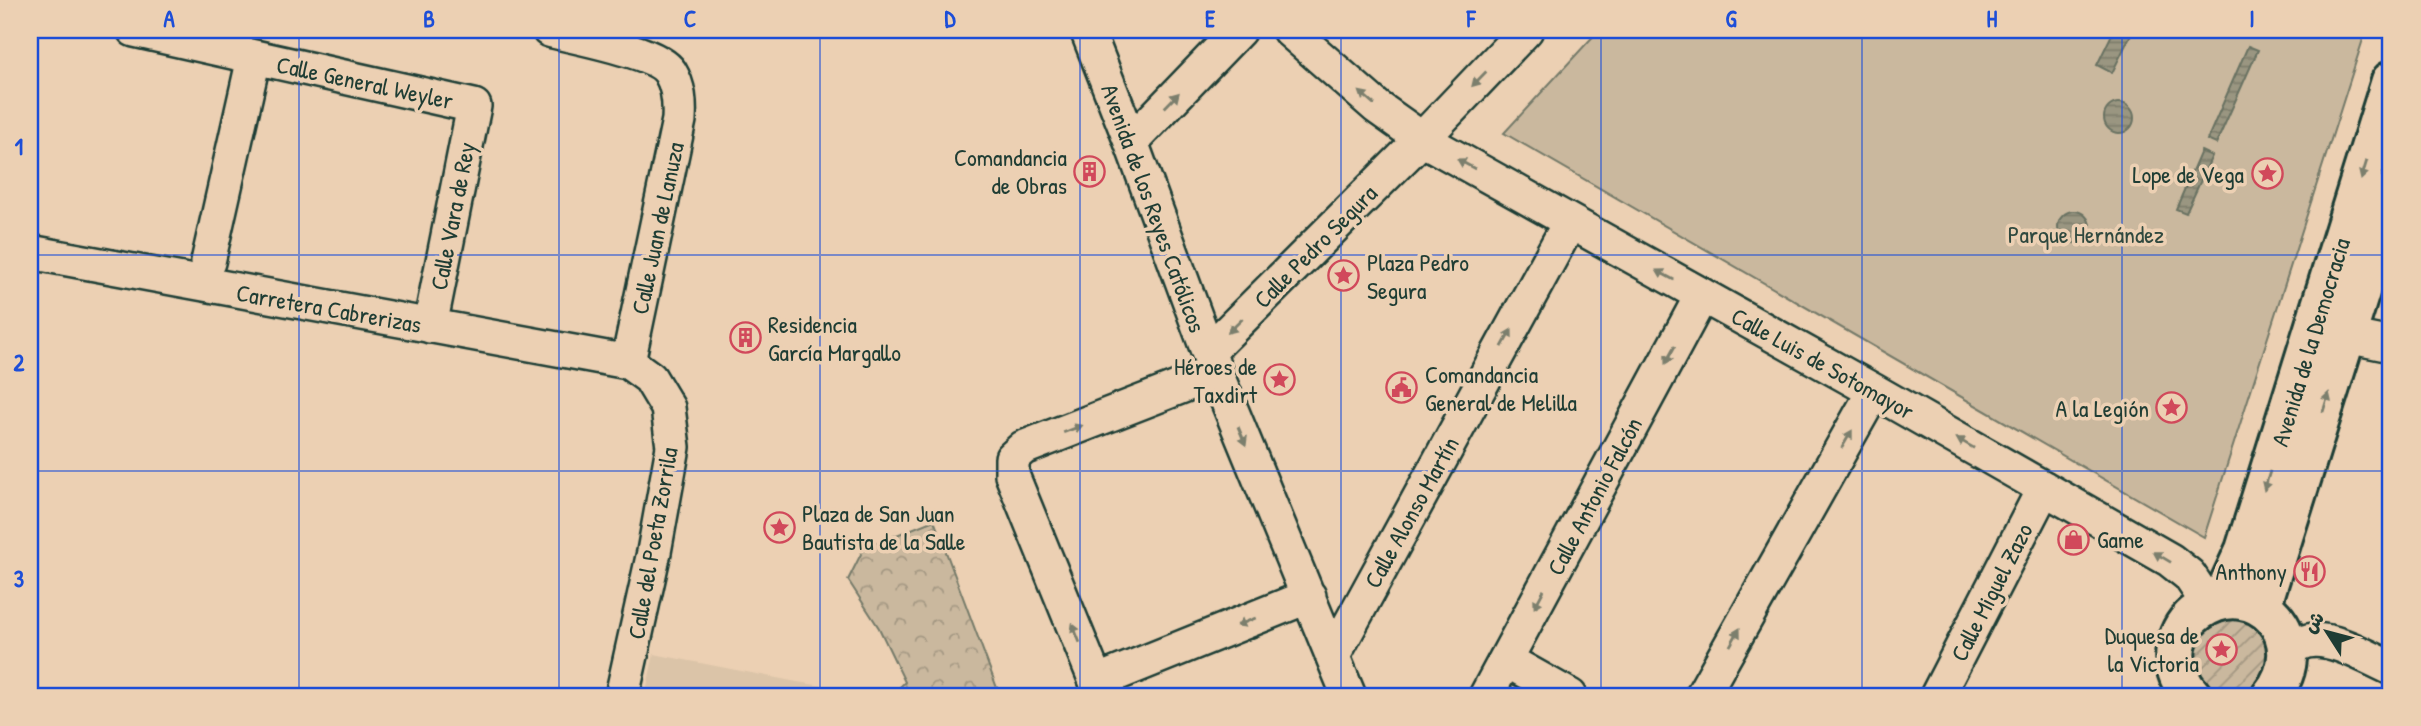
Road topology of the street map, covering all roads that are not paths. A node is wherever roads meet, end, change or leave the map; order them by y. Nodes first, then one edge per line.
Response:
1 (134, 30) edge
2 (548, 30) edge
3 (1087, 30) edge
4 (1239, 30) edge
5 (1289, 30) edge
6 (1526, 30) edge
7 (254, 58) junction
8 (2391, 81) edge
9 (474, 106) joint
10 (1422, 139) junction
11 (1131, 142) junction
12 (2391, 193) edge
13 (1570, 222) junction
14 (30, 252) edge
15 (208, 262) dead end
16 (1702, 296) junction
17 (430, 326) junction
18 (2347, 336) junction
19 (2391, 345) edge
20 (628, 362) junction
21 (1212, 363) junction
22 (1874, 391) junction
23 (2044, 488) junction
24 (1309, 596) junction
25 (2215, 602) junction
26 (2261, 607) junction
27 (2288, 650) junction
28 (1333, 656) junction
29 (1506, 660) junction
30 (2391, 668) edge
31 (2174, 688) edge
32 (1099, 689) edge
33 (622, 696) edge
34 (1349, 696) edge
35 (1486, 696) edge
36 (1570, 696) edge
37 (1702, 696) edge
38 (1937, 696) edge
39 (2271, 696) edge

1 - 7 street, Calle General Weyler
2 - 20 street, Calle Juan de Lanuza
3 - 11 street, Avenida de los Reyes Católicos
11 -> 4 street
10 -> 5 street, Calle Luis de Sotomayor
6 -> 10 street, Calle Pedro Segura
7 - 9 street, Calle General Weyler
7 - 15 street
8 -> 25 main road, Avenida de la Democracia
9 - 17 street, Calle Vara de Rey
13 -> 10 street, Calle Luis de Sotomayor
10 -> 21 street, Calle Pedro Segura
11 - 21 street, Avenida de los Reyes Católicos
12 - 18 main road, Avenida de la Democracia
16 -> 13 street, Calle Luis de Sotomayor
28 -> 13 street, Calle Alonso Martín
14 - 17 street, Carretera Cabrerizas
16 - 22 street, Calle Luis de Sotomayor
16 -> 29 street, Calle Antonio Falcón
17 - 20 street, Carretera Cabrerizas
18 - 19 street
26 -> 18 main road, Avenida de la Democracia
20 - 33 street, Calle del Poeta Zorrila
21 -> 24 street, Avenida de los Reyes Católicos
32 -> 21 street
23 -> 22 street, Calle Luis de Sotomayor
37 -> 22 street
25 -> 23 street, Calle Luis de Sotomayor
23 - 38 street, Calle Miguel Zazo
24 - 28 street, Avenida de los Reyes Católicos
24 -> 32 street
25 - 26 main road
25 - 31 main road
26 - 27 main road
27 - 30 street
27 - 39 main road
28 - 34 street, Avenida de los Reyes Católicos
29 - 35 street, Calle Antonio Falcón
29 - 36 street

